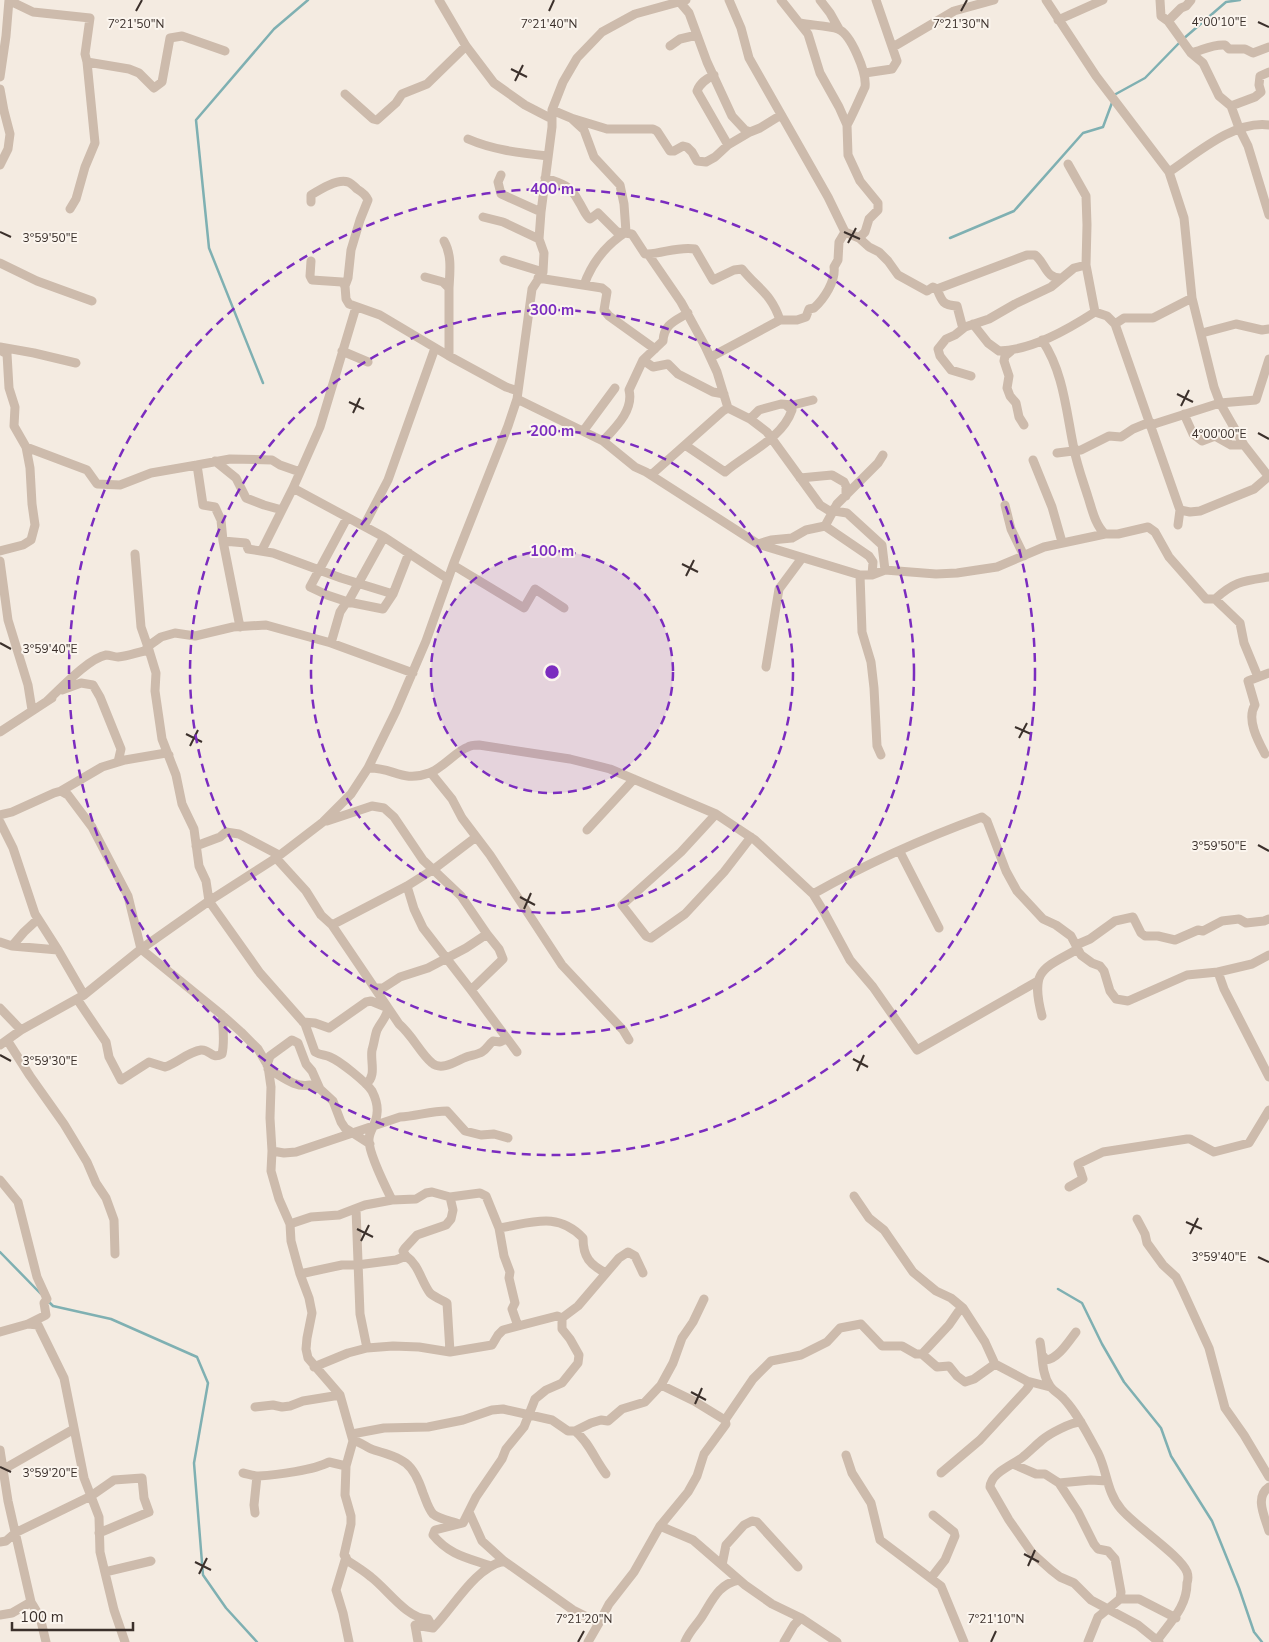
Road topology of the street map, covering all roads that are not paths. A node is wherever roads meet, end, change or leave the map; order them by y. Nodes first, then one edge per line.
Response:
1 (9, 0) edge
2 (439, 0) edge
3 (681, 0) edge
4 (729, 0) edge
5 (781, 0) edge
6 (820, 0) edge
7 (876, 0) edge
8 (994, 0) edge
9 (1046, 0) edge
10 (1104, 0) edge
11 (1160, 0) edge
12 (1191, 0) edge
13 (1058, 20) junction
14 (1168, 21) junction
15 (800, 23) junction
16 (839, 29) junction
17 (697, 35) junction
18 (466, 46) junction
19 (670, 46) dead end
20 (893, 46) junction
21 (1269, 47) edge
22 (225, 51) dead end
23 (1191, 53) junction
24 (86, 62) junction
25 (1269, 72) edge
26 (865, 73) junction
27 (714, 75) junction
28 (0, 77) edge
29 (0, 89) edge
30 (345, 94) dead end
31 (1231, 106) junction
32 (552, 115) junction
33 (781, 115) junction
34 (571, 118) junction
35 (847, 125) junction
36 (1269, 125) edge
37 (1239, 128) junction
38 (750, 132) junction
39 (468, 139) dead end
40 (728, 145) junction
41 (548, 156) junction
42 (1068, 164) dead end
43 (0, 165) edge
44 (1169, 172) junction
45 (501, 175) dead end
46 (545, 178) junction
47 (310, 202) dead end
48 (70, 209) dead end
49 (541, 212) junction
50 (1269, 215) edge
51 (483, 217) dead end
52 (626, 232) junction
53 (845, 232) junction
54 (860, 238) junction
55 (539, 239) junction
56 (444, 241) dead end
57 (648, 254) junction
58 (504, 260) dead end
59 (311, 261) dead end
60 (0, 263) edge
61 (1086, 265) junction
62 (541, 275) junction
63 (425, 277) dead end
64 (1062, 278) junction
65 (584, 285) junction
66 (345, 286) junction
67 (448, 288) junction
68 (937, 289) junction
69 (1192, 298) junction
70 (92, 301) dead end
71 (356, 307) junction
72 (1094, 312) junction
73 (688, 313) junction
74 (780, 320) junction
75 (1115, 324) junction
76 (969, 326) junction
77 (1269, 329) edge
78 (1202, 333) junction
79 (1042, 340) junction
80 (435, 348) junction
81 (0, 349) edge
82 (655, 349) junction
83 (342, 351) junction
84 (1011, 351) junction
85 (449, 356) junction
86 (711, 357) junction
87 (1269, 359) edge
88 (643, 360) junction
89 (368, 362) dead end
90 (76, 363) dead end
91 (971, 376) dead end
92 (615, 388) dead end
93 (724, 394) junction
94 (517, 395) junction
95 (813, 400) dead end
96 (1220, 403) junction
97 (786, 404) junction
98 (728, 408) junction
99 (1184, 414) junction
100 (750, 419) junction
101 (1150, 423) junction
102 (1024, 425) dead end
103 (584, 430) junction
104 (771, 438) junction
105 (603, 441) junction
106 (685, 445) junction
107 (1244, 445) junction
108 (26, 447) junction
109 (1074, 450) junction
110 (1056, 453) dead end
111 (883, 455) dead end
112 (1033, 460) dead end
113 (215, 461) junction
114 (196, 465) junction
115 (300, 472) junction
116 (651, 475) junction
117 (1269, 477) edge
118 (800, 478) junction
119 (293, 488) junction
120 (846, 496) junction
121 (1005, 505) dead end
122 (836, 508) junction
123 (282, 510) junction
124 (1180, 510) junction
125 (347, 518) junction
126 (1178, 525) dead end
127 (364, 526) junction
128 (825, 526) junction
129 (1105, 534) junction
130 (384, 537) junction
131 (874, 538) junction
132 (222, 541) junction
133 (1062, 542) junction
134 (758, 544) junction
135 (262, 550) junction
136 (0, 551) edge
137 (409, 553) junction
138 (136, 554) dead end
139 (869, 556) junction
140 (1024, 556) junction
141 (802, 558) junction
142 (0, 561) edge
143 (454, 565) junction
144 (885, 570) junction
145 (319, 571) junction
146 (860, 575) junction
147 (872, 575) junction
148 (1269, 577) edge
149 (448, 578) junction
150 (358, 583) junction
151 (393, 594) junction
152 (1215, 599) junction
153 (348, 602) junction
154 (564, 608) dead end
155 (240, 627) junction
156 (331, 643) junction
157 (148, 648) junction
158 (766, 667) dead end
159 (413, 673) junction
160 (1269, 673) edge
161 (1258, 677) junction
162 (47, 701) junction
163 (32, 710) junction
164 (0, 732) edge
165 (1265, 754) dead end
166 (169, 755) junction
167 (881, 755) dead end
168 (118, 762) junction
169 (368, 768) junction
170 (431, 773) junction
171 (634, 779) junction
172 (61, 791) junction
173 (716, 814) junction
174 (0, 815) edge
175 (0, 822) edge
176 (323, 822) junction
177 (588, 830) dead end
178 (476, 836) junction
179 (751, 837) junction
180 (196, 846) junction
181 (900, 852) junction
182 (278, 857) junction
183 (434, 869) junction
184 (407, 886) junction
185 (813, 894) junction
186 (209, 901) junction
187 (38, 919) junction
188 (1269, 919) edge
189 (332, 926) junction
190 (939, 928) dead end
191 (487, 934) junction
192 (0, 942) edge
193 (12, 946) junction
194 (1077, 947) junction
195 (141, 949) junction
196 (58, 950) junction
197 (1269, 955) edge
198 (446, 958) junction
199 (1218, 972) junction
200 (1038, 981) junction
201 (376, 988) junction
202 (471, 990) junction
203 (80, 997) junction
204 (0, 1008) edge
205 (388, 1008) junction
206 (222, 1015) junction
207 (1042, 1016) dead end
208 (303, 1022) junction
209 (21, 1030) junction
210 (506, 1039) junction
211 (630, 1040) dead end
212 (3, 1042) edge
213 (313, 1049) junction
214 (517, 1052) dead end
215 (268, 1067) junction
216 (312, 1071) junction
217 (1269, 1077) edge
218 (366, 1084) junction
219 (320, 1089) junction
220 (1269, 1110) edge
221 (375, 1126) junction
222 (355, 1134) junction
223 (508, 1138) dead end
224 (370, 1144) junction
225 (272, 1151) junction
226 (0, 1180) edge
227 (1069, 1187) dead end
228 (854, 1196) dead end
229 (450, 1197) junction
230 (392, 1200) junction
231 (356, 1209) junction
232 (1137, 1219) dead end
233 (290, 1224) junction
234 (499, 1228) junction
235 (115, 1254) dead end
236 (406, 1256) junction
237 (357, 1265) junction
238 (606, 1273) junction
239 (643, 1273) dead end
240 (300, 1274) junction
241 (704, 1299) dead end
242 (963, 1308) junction
243 (562, 1318) junction
244 (28, 1324) junction
245 (518, 1326) junction
246 (0, 1332) edge
247 (1076, 1332) dead end
248 (1040, 1342) dead end
249 (366, 1348) junction
250 (450, 1352) junction
251 (922, 1354) junction
252 (1043, 1356) junction
253 (995, 1364) junction
254 (314, 1367) junction
255 (1027, 1381) junction
256 (661, 1385) junction
257 (1050, 1387) junction
258 (340, 1395) junction
259 (255, 1407) dead end
260 (518, 1412) junction
261 (530, 1414) junction
262 (725, 1420) junction
263 (1081, 1422) junction
264 (524, 1427) junction
265 (74, 1428) junction
266 (575, 1431) junction
267 (352, 1437) junction
268 (0, 1450) edge
269 (846, 1455) dead end
270 (1013, 1464) junction
271 (346, 1466) junction
272 (4, 1469) junction
273 (243, 1473) dead end
274 (941, 1473) dead end
275 (606, 1474) dead end
276 (257, 1476) junction
277 (1269, 1478) edge
278 (1107, 1481) junction
279 (1059, 1482) junction
280 (1269, 1487) edge
281 (91, 1496) junction
282 (469, 1512) junction
283 (255, 1513) dead end
284 (934, 1514) dead end
285 (459, 1524) junction
286 (660, 1526) junction
287 (1269, 1531) edge
288 (16, 1533) junction
289 (99, 1533) junction
290 (0, 1542) edge
291 (346, 1557) junction
292 (472, 1559) junction
293 (150, 1561) dead end
294 (504, 1562) junction
295 (722, 1565) junction
296 (491, 1566) junction
297 (798, 1567) dead end
298 (105, 1572) junction
299 (478, 1575) junction
300 (931, 1578) junction
301 (739, 1580) junction
302 (1120, 1599) junction
303 (31, 1602) junction
304 (1107, 1608) junction
305 (0, 1615) edge
306 (800, 1618) junction
307 (1176, 1618) junction
308 (599, 1623) junction
309 (433, 1628) junction
310 (1157, 1641) edge
311 (46, 1642) edge
312 (125, 1642) edge
313 (349, 1642) edge
314 (418, 1642) edge
315 (588, 1642) edge
316 (685, 1642) edge
317 (784, 1642) edge
318 (837, 1642) edge
319 (964, 1642) edge
320 (1088, 1642) edge

1 - 24 street
1 - 28 street
2 - 18 street
3 - 17 street
3 - 32 street
4 - 33 street
5 - 15 street
6 - 16 street
7 - 20 street
8 - 20 street
9 - 13 street
10 - 13 street
11 - 14 street
12 - 14 street
13 - 44 street
14 - 23 street
15 - 16 street
15 - 35 street
16 - 26 street
17 - 19 street
17 - 27 street
18 - 30 street
18 - 32 street
20 - 26 street
21 - 23 street
22 - 24 street
23 - 31 street
24 - 48 street
25 - 31 street
26 - 35 street
27 - 38 street
27 - 40 street
29 - 43 street
31 - 37 street
32 - 34 street
32 - 41 street
33 - 38 street
33 - 53 street
34 - 40 street
34 - 52 street
35 - 54 street
36 - 37 street
37 - 44 street
37 - 50 street
38 - 40 street
39 - 41 street
41 - 46 street
42 - 61 street
44 - 69 street
45 - 49 street
46 - 49 street
46 - 52 street
47 - 66 street
49 - 55 street
51 - 55 street
52 - 57 street
52 - 65 street
53 - 54 street
53 - 74 street
54 - 68 street
55 - 62 street
56 - 67 street
57 - 73 street
57 - 74 street
58 - 62 street
59 - 66 street
60 - 70 street
61 - 64 street
61 - 72 street
62 - 65 street
62 - 94 street
63 - 67 street
64 - 68 street
64 - 76 street
65 - 82 street
66 - 71 street
67 - 85 street
68 - 76 street
69 - 75 street
69 - 78 street
71 - 80 street
71 - 83 street
72 - 75 street
72 - 79 street
73 - 82 street
73 - 86 street
74 - 86 street
75 - 101 street
76 - 84 street
76 - 91 street
77 - 78 street
78 - 96 street
79 - 84 street
79 - 109 street
80 - 85 street
80 - 127 street
81 - 90 street
81 - 108 street
82 - 88 street
83 - 89 street
83 - 115 street
84 - 102 street
85 - 94 street
86 - 93 street
87 - 96 street
88 - 93 street
88 - 105 street
92 - 103 street
93 - 98 street
94 - 103 street
94 - 143 street
95 - 97 street
96 - 99 street
96 - 107 street
97 - 100 street
97 - 104 street
98 - 100 street
98 - 106 street
99 - 101 street
99 - 107 street
100 - 104 street
101 - 109 street
101 - 124 street
103 - 105 street
104 - 106 street
104 - 118 street
105 - 116 street
106 - 116 street
107 - 117 street
108 - 114 street
108 - 136 street
109 - 110 street
109 - 129 street
111 - 120 street
112 - 133 street
113 - 114 street
113 - 115 street
113 - 123 street
114 - 132 street
115 - 119 street
116 - 134 street
117 - 124 street
118 - 120 street
118 - 122 street
119 - 123 street
119 - 125 street
120 - 122 street
121 - 140 street
122 - 128 street
122 - 131 street
123 - 135 street
124 - 126 street
125 - 127 street
125 - 145 street
127 - 130 street
128 - 134 street
128 - 139 street
129 - 133 street
129 - 152 street
130 - 137 street
130 - 150 street
131 - 139 street
131 - 144 street
132 - 135 street
132 - 155 street
133 - 140 street
134 - 141 street
135 - 145 street
137 - 149 street
137 - 151 street
138 - 157 street
139 - 147 street
140 - 144 street
141 - 146 street
141 - 158 street
142 - 163 street
143 - 149 street
143 - 154 street
144 - 147 street
145 - 150 street
145 - 153 street
146 - 147 street
146 - 167 street
148 - 152 street
149 - 159 street
150 - 151 street
150 - 153 street
151 - 153 street
152 - 161 street
153 - 156 street
155 - 156 street
155 - 157 street
156 - 159 street
157 - 162 street
157 - 166 street
159 - 169 street
160 - 161 street
161 - 165 street
162 - 163 street
162 - 168 street
163 - 164 street
166 - 168 street
166 - 180 street
168 - 172 street
169 - 170 street
169 - 176 street
170 - 171 street
170 - 178 street
171 - 173 street
171 - 177 street
172 - 174 street
172 - 195 street
173 - 179 street
173 - 179 street
175 - 187 street
176 - 182 street
176 - 183 street
178 - 183 street
178 - 211 street
179 - 185 street
180 - 182 street
180 - 186 street
181 - 185 street
181 - 190 street
181 - 194 street
182 - 186 street
182 - 189 street
183 - 184 street
183 - 191 street
184 - 189 street
184 - 198 street
185 - 200 street
186 - 195 street
186 - 208 street
187 - 193 street
187 - 196 street
188 - 194 street
189 - 201 street
191 - 198 street
191 - 202 street
192 - 193 street
193 - 196 street
194 - 199 street
194 - 200 street
195 - 203 street
195 - 206 street
196 - 203 street
197 - 199 street
198 - 201 street
198 - 202 street
199 - 217 street
200 - 207 street
201 - 205 street
202 - 210 street
203 - 206 street
203 - 209 street
204 - 209 street
205 - 208 street
205 - 210 street
205 - 218 street
206 - 215 street
208 - 213 street
209 - 212 street
210 - 214 street
212 - 235 street
213 - 216 street
213 - 218 street
215 - 216 street
215 - 219 street
215 - 225 street
216 - 219 street
218 - 221 street
219 - 222 street
220 - 227 street
221 - 222 street
221 - 223 street
221 - 224 street
222 - 224 street
222 - 225 street
224 - 230 street
225 - 233 street
226 - 244 street
228 - 242 street
229 - 230 street
229 - 234 street
229 - 236 street
230 - 231 street
231 - 233 street
231 - 237 street
232 - 277 street
233 - 240 street
234 - 238 street
234 - 245 street
236 - 237 street
236 - 250 street
237 - 240 street
237 - 249 street
238 - 239 street
238 - 243 street
240 - 254 street
241 - 256 street
242 - 251 street
242 - 253 street
243 - 245 street
243 - 261 street
244 - 246 street
244 - 265 street
245 - 250 street
247 - 252 street
248 - 252 street
249 - 250 street
249 - 254 street
251 - 253 street
251 - 262 street
252 - 257 street
253 - 255 street
254 - 258 street
255 - 257 street
255 - 274 street
256 - 262 street
256 - 266 street
257 - 263 street
258 - 259 street
258 - 267 street
260 - 261 street
260 - 264 street
260 - 267 street
261 - 264 street
261 - 266 street
262 - 286 street
263 - 270 street
263 - 278 street
264 - 282 street
265 - 272 street
265 - 281 street
266 - 275 street
267 - 271 street
267 - 285 street
268 - 272 street
269 - 300 street
270 - 279 street
270 - 304 street
271 - 276 street
271 - 291 street
272 - 288 street
273 - 276 street
276 - 283 street
278 - 279 street
278 - 307 street
279 - 302 street
280 - 287 street
281 - 288 street
281 - 289 street
281 - 289 street
282 - 285 street
282 - 294 street
284 - 300 street
285 - 292 street
286 - 295 street
286 - 308 street
288 - 290 street
288 - 303 street
289 - 298 street
291 - 309 street
291 - 313 street
292 - 296 street
292 - 299 street
293 - 298 street
294 - 296 street
294 - 308 street
295 - 297 street
295 - 301 street
296 - 299 street
298 - 312 street
299 - 309 street
300 - 319 street
301 - 306 street
301 - 316 street
302 - 304 street
302 - 307 street
303 - 305 street
303 - 311 street
304 - 310 street
304 - 320 street
306 - 317 street
306 - 318 street
307 - 310 street
308 - 315 street
309 - 314 street

